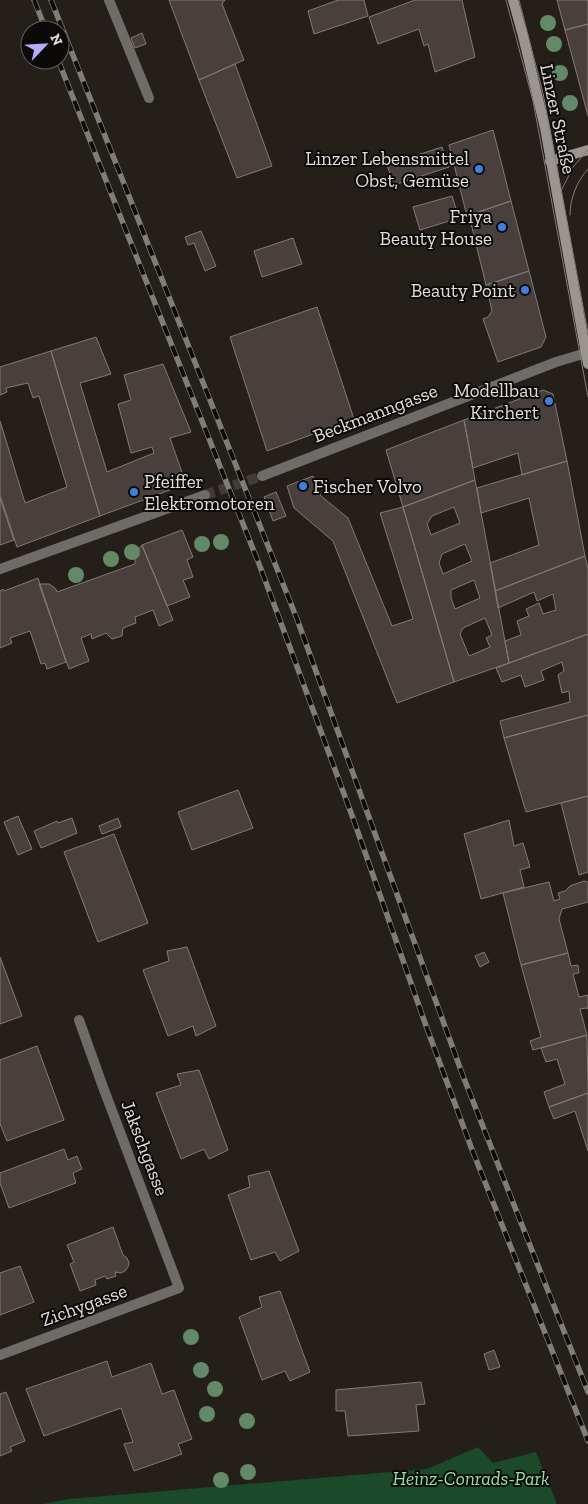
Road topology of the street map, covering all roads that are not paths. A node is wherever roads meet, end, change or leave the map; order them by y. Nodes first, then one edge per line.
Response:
1 (109, 0) edge
2 (513, 0) edge
3 (149, 98) dead end
4 (588, 150) edge
5 (550, 161) junction
6 (586, 353) junction
7 (588, 364) edge
8 (262, 476) tunnel mouth
9 (205, 496) tunnel mouth
10 (0, 569) edge
11 (79, 1020) dead end
12 (179, 1288) joint
13 (0, 1355) edge

1 - 3 street
2 - 5 main road, Linzer Straße
4 - 5 main road
5 - 6 main road, Linzer Straße
6 - 7 main road, Linzer Straße
6 - 8 street, Beckmanngasse
9 - 10 street
11 - 12 street, Jakschgasse
12 - 13 street, Zichygasse

